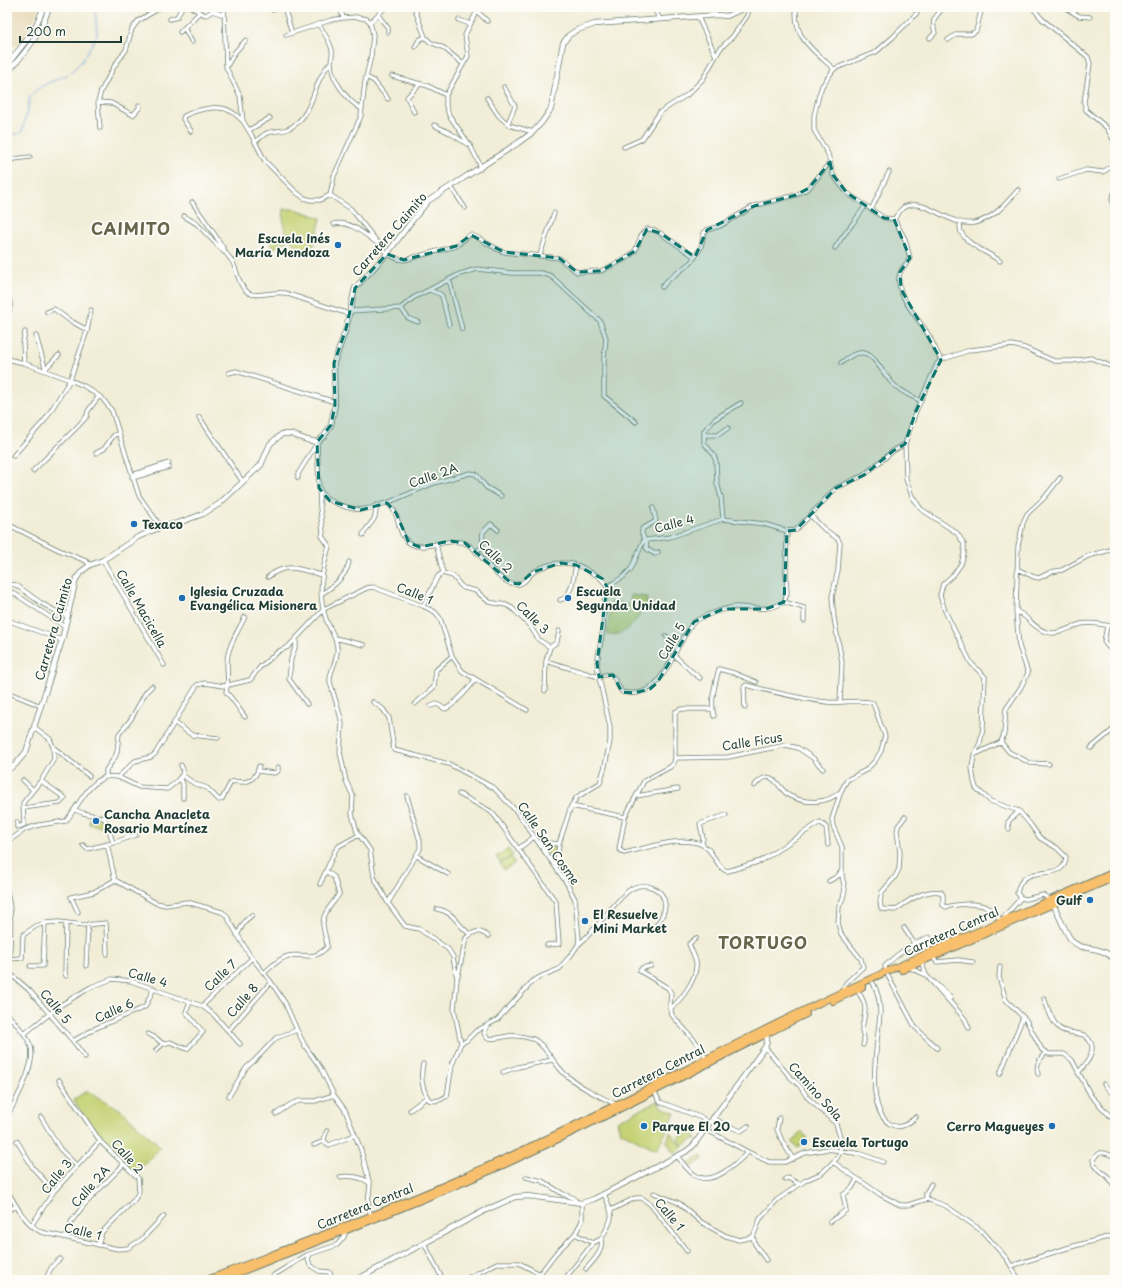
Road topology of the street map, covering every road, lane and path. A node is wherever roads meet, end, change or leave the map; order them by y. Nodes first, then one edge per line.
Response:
1 (44, 7) edge
2 (49, 7) edge
3 (161, 7) edge
4 (182, 7) edge
5 (191, 7) edge
6 (224, 7) edge
7 (280, 7) edge
8 (284, 7) edge
9 (340, 7) edge
10 (386, 7) edge
11 (414, 7) edge
12 (472, 7) edge
13 (653, 7) edge
14 (746, 7) edge
15 (796, 7) edge
16 (944, 7) edge
17 (982, 7) edge
18 (1032, 7) edge
19 (1064, 7) edge
20 (273, 10) dead end
21 (477, 11) junction
22 (200, 12) junction
23 (917, 13) dead end
24 (224, 14) junction
25 (378, 15) junction
26 (698, 17) junction
27 (1090, 17) dead end
28 (343, 18) junction
29 (170, 20) dead end
30 (459, 20) dead end
31 (660, 20) junction
32 (487, 21) dead end
33 (370, 22) junction
34 (470, 24) junction
35 (319, 25) junction
36 (184, 28) junction
37 (180, 32) dead end
38 (388, 32) dead end
39 (292, 33) junction
40 (286, 35) dead end
41 (425, 37) junction
42 (930, 38) dead end
43 (246, 40) dead end
44 (948, 40) dead end
45 (192, 42) dead end
46 (415, 47) dead end
47 (716, 56) junction
48 (331, 62) junction
49 (463, 64) junction
50 (7, 65) edge
51 (226, 67) junction
52 (834, 69) junction
53 (7, 73) edge
54 (392, 76) dead end
55 (366, 77) junction
56 (420, 84) junction
57 (504, 86) dead end
58 (446, 95) junction
59 (388, 98) dead end
60 (487, 98) dead end
61 (98, 102) junction
62 (139, 105) dead end
63 (362, 109) junction
64 (414, 112) dead end
65 (270, 118) dead end
66 (243, 121) junction
67 (508, 123) junction
68 (434, 125) dead end
69 (100, 128) dead end
70 (249, 130) junction
71 (191, 131) dead end
72 (533, 132) junction
73 (255, 142) junction
74 (1115, 143) edge
75 (471, 147) junction
76 (624, 148) dead end
77 (30, 157) dead end
78 (7, 160) edge
79 (830, 162) junction
80 (1115, 164) edge
81 (480, 169) junction
82 (889, 172) dead end
83 (1058, 179) dead end
84 (451, 188) junction
85 (1018, 190) dead end
86 (1115, 191) edge
87 (330, 195) junction
88 (192, 202) dead end
89 (864, 206) junction
90 (465, 208) dead end
91 (871, 210) junction
92 (554, 212) dead end
93 (1115, 215) edge
94 (184, 216) dead end
95 (894, 219) junction
96 (960, 222) junction
97 (334, 224) dead end
98 (381, 246) junction
99 (835, 248) dead end
100 (387, 254) junction
101 (540, 255) junction
102 (227, 256) junction
103 (695, 257) junction
104 (1000, 261) dead end
105 (449, 280) junction
106 (662, 287) dead end
107 (428, 290) junction
108 (7, 292) edge
109 (401, 308) junction
110 (91, 310) dead end
111 (47, 312) dead end
112 (349, 313) junction
113 (7, 317) edge
114 (418, 322) dead end
115 (449, 325) dead end
116 (462, 329) dead end
117 (87, 330) junction
118 (26, 332) dead end
119 (36, 336) dead end
120 (59, 355) dead end
121 (7, 359) edge
122 (941, 360) junction
123 (24, 363) junction
124 (841, 363) dead end
125 (1115, 368) edge
126 (46, 371) junction
127 (229, 372) dead end
128 (70, 380) junction
129 (99, 396) junction
130 (920, 401) junction
131 (335, 402) junction
132 (741, 403) dead end
133 (199, 417) dead end
134 (636, 422) dead end
135 (728, 428) dead end
136 (119, 433) junction
137 (704, 435) junction
138 (317, 442) junction
139 (905, 444) junction
140 (96, 453) dead end
141 (13, 456) dead end
142 (169, 465) dead end
143 (33, 471) dead end
144 (132, 477) junction
145 (298, 478) dead end
146 (1060, 478) dead end
147 (243, 482) junction
148 (319, 488) junction
149 (501, 496) dead end
150 (387, 503) junction
151 (376, 505) junction
152 (653, 508) dead end
153 (810, 515) junction
154 (722, 519) junction
155 (7, 524) edge
156 (161, 527) junction
157 (498, 530) dead end
158 (787, 531) junction
159 (363, 535) dead end
160 (646, 540) junction
161 (436, 544) junction
162 (1110, 550) dead end
163 (476, 552) junction
164 (658, 552) dead end
165 (103, 560) junction
166 (349, 562) dead end
167 (90, 565) junction
168 (576, 565) junction
169 (1017, 569) junction
170 (443, 573) junction
171 (321, 575) junction
172 (268, 577) dead end
173 (7, 584) edge
174 (607, 587) junction
175 (7, 594) edge
176 (321, 594) junction
177 (560, 600) dead end
178 (784, 602) junction
179 (423, 606) junction
180 (324, 609) junction
181 (1016, 611) junction
182 (68, 616) junction
183 (245, 617) dead end
184 (7, 620) edge
185 (804, 621) dead end
186 (1107, 626) junction
187 (1115, 626) edge
188 (66, 627) junction
189 (558, 631) dead end
190 (666, 636) dead end
191 (296, 638) junction
192 (335, 638) junction
193 (62, 640) junction
194 (364, 645) dead end
195 (550, 647) junction
196 (677, 648) junction
197 (1115, 651) edge
198 (674, 655) junction
199 (452, 656) junction
200 (546, 661) junction
201 (164, 665) dead end
202 (599, 677) junction
203 (700, 678) dead end
204 (475, 679) junction
205 (756, 682) dead end
206 (228, 685) junction
207 (152, 686) dead end
208 (545, 691) dead end
209 (7, 692) edge
210 (373, 702) dead end
211 (840, 702) junction
212 (307, 704) dead end
213 (415, 704) dead end
214 (41, 706) junction
215 (431, 706) dead end
216 (745, 708) dead end
217 (712, 709) junction
218 (527, 710) dead end
219 (714, 716) dead end
220 (245, 717) dead end
221 (175, 723) junction
222 (34, 727) junction
223 (1115, 728) edge
224 (218, 738) dead end
225 (1001, 742) junction
226 (53, 747) junction
227 (1091, 748) dead end
228 (974, 755) junction
229 (675, 758) junction
230 (1049, 764) dead end
231 (181, 765) dead end
232 (259, 766) dead end
233 (278, 767) dead end
234 (823, 769) dead end
235 (7, 770) edge
236 (258, 771) junction
237 (90, 776) dead end
238 (181, 776) junction
239 (106, 777) junction
240 (118, 778) junction
241 (23, 780) dead end
242 (41, 780) junction
243 (754, 786) dead end
244 (678, 789) dead end
245 (33, 790) junction
246 (841, 791) junction
247 (459, 794) dead end
248 (407, 796) dead end
249 (636, 796) junction
250 (183, 798) dead end
251 (571, 806) junction
252 (23, 808) junction
253 (75, 810) junction
254 (1019, 811) junction
255 (726, 815) dead end
256 (625, 816) junction
257 (905, 817) dead end
258 (17, 822) dead end
259 (1009, 829) dead end
260 (136, 835) dead end
261 (359, 835) junction
262 (534, 837) junction
263 (7, 842) edge
264 (538, 842) junction
265 (113, 843) junction
266 (108, 844) junction
267 (559, 844) junction
268 (702, 844) junction
269 (83, 845) dead end
270 (828, 845) dead end
271 (518, 849) junction
272 (417, 856) junction
273 (556, 867) junction
274 (842, 870) junction
275 (326, 871) junction
276 (1115, 872) edge
277 (448, 874) dead end
278 (1115, 877) edge
279 (115, 880) junction
280 (829, 881) dead end
281 (320, 884) dead end
282 (7, 893) edge
283 (1021, 898) junction
284 (1052, 902) junction
285 (388, 903) junction
286 (437, 909) dead end
287 (78, 912) dead end
288 (252, 915) dead end
289 (1000, 921) junction
290 (45, 923) junction
291 (66, 923) junction
292 (88, 924) junction
293 (904, 928) dead end
294 (653, 930) dead end
295 (470, 934) junction
296 (237, 935) junction
297 (488, 936) dead end
298 (929, 937) dead end
299 (696, 938) dead end
300 (914, 943) junction
301 (547, 945) dead end
302 (578, 945) junction
303 (107, 954) dead end
304 (932, 957) junction
305 (252, 958) junction
306 (1115, 960) edge
307 (8, 961) edge
308 (921, 961) junction
309 (973, 962) dead end
310 (30, 966) dead end
311 (86, 966) dead end
312 (651, 966) dead end
313 (1000, 966) dead end
314 (907, 967) junction
315 (7, 971) edge
316 (264, 973) junction
317 (887, 974) junction
318 (926, 975) junction
319 (66, 976) dead end
320 (457, 979) junction
321 (272, 982) junction
322 (873, 983) junction
323 (154, 988) junction
324 (857, 990) junction
325 (842, 994) junction
326 (951, 998) dead end
327 (1044, 998) dead end
328 (190, 1002) junction
329 (202, 1006) junction
330 (670, 1010) junction
331 (7, 1014) edge
332 (49, 1014) junction
333 (1023, 1017) junction
334 (487, 1025) junction
335 (969, 1028) dead end
336 (296, 1030) junction
337 (228, 1031) junction
338 (766, 1031) junction
339 (24, 1034) junction
340 (148, 1034) dead end
341 (73, 1041) junction
342 (461, 1043) junction
343 (163, 1044) junction
344 (240, 1044) dead end
345 (864, 1045) dead end
346 (765, 1047) junction
347 (937, 1048) dead end
348 (156, 1050) dead end
349 (1046, 1052) junction
350 (84, 1057) dead end
351 (706, 1059) junction
352 (552, 1060) junction
353 (423, 1064) dead end
354 (503, 1072) dead end
355 (1000, 1074) dead end
356 (1038, 1074) dead end
357 (1078, 1074) junction
358 (59, 1080) dead end
359 (1104, 1084) dead end
360 (654, 1091) junction
361 (334, 1095) junction
362 (229, 1096) dead end
363 (427, 1097) junction
364 (1115, 1097) edge
365 (618, 1107) junction
366 (410, 1110) dead end
367 (276, 1114) dead end
368 (7, 1116) edge
369 (41, 1117) dead end
370 (713, 1117) junction
371 (916, 1117) dead end
372 (779, 1118) dead end
373 (1115, 1121) edge
374 (709, 1124) junction
375 (748, 1126) dead end
376 (705, 1129) junction
377 (327, 1131) dead end
378 (355, 1135) junction
379 (17, 1141) dead end
380 (100, 1141) junction
381 (324, 1141) junction
382 (314, 1145) dead end
383 (748, 1152) junction
384 (840, 1152) junction
385 (677, 1156) junction
386 (1115, 1157) edge
387 (793, 1159) junction
388 (833, 1162) junction
389 (883, 1162) dead end
390 (124, 1164) junction
391 (76, 1165) junction
392 (340, 1177) dead end
393 (526, 1177) dead end
394 (785, 1179) dead end
395 (857, 1179) junction
396 (370, 1184) junction
397 (799, 1184) junction
398 (931, 1184) dead end
399 (1115, 1187) edge
400 (7, 1190) edge
401 (54, 1190) junction
402 (654, 1193) dead end
403 (604, 1194) junction
404 (929, 1200) junction
405 (576, 1202) junction
406 (582, 1202) junction
407 (16, 1206) junction
408 (611, 1210) junction
409 (7, 1211) edge
410 (164, 1216) dead end
411 (372, 1218) junction
412 (71, 1222) dead end
413 (830, 1222) dead end
414 (31, 1226) junction
415 (346, 1230) junction
416 (575, 1234) junction
417 (1115, 1236) edge
418 (752, 1237) junction
419 (600, 1239) junction
420 (424, 1243) junction
421 (593, 1243) junction
422 (98, 1244) junction
423 (687, 1251) dead end
424 (310, 1254) junction
425 (60, 1258) dead end
426 (766, 1260) dead end
427 (1011, 1266) junction
428 (586, 1269) dead end
429 (540, 1274) junction
430 (46, 1280) edge
431 (207, 1280) edge
432 (220, 1280) edge
433 (271, 1280) edge
434 (331, 1280) edge
435 (356, 1280) edge
436 (443, 1280) edge
437 (464, 1280) edge
438 (535, 1280) edge
439 (564, 1280) edge
440 (1019, 1280) edge

1 - 50 street
2 - 53 street
3 - 61 street
4 - 29 street
5 - 22 street
6 - 24 street
7 - 20 street
8 - 39 street
9 - 28 street
10 - 25 street
11 - 41 street
12 - 21 street
13 - 31 street
14 - 26 street, Carretera Caimito
14 - 47 street
15 - 52 street
16 - 42 street
17 - 44 street
18 - 74 street
19 - 27 street
21 - 32 street
21 - 34 street
22 - 24 street
22 - 36 street
23 - 52 street
24 - 51 street
25 - 33 street
25 - 38 street
26 - 31 street, Carretera Caimito
26 - 47 street
28 - 33 street
28 - 35 street
30 - 34 street
31 - 72 street, Carretera Caimito
33 - 55 street
34 - 49 street
35 - 39 street
35 - 48 street
36 - 37 street
36 - 45 street
39 - 40 street
41 - 46 street
41 - 49 street
43 - 51 street
47 - 76 street
48 - 63 street
48 - 73 street
49 - 58 street
51 - 66 street
52 - 79 street
54 - 56 street
55 - 59 street
55 - 63 street
56 - 58 street
56 - 64 street
57 - 67 street
58 - 75 street
60 - 67 street
61 - 62 street
61 - 69 street
63 - 87 street
65 - 70 street
66 - 70 street
66 - 71 street
67 - 72 street
68 - 75 street
70 - 73 street
72 - 81 street, Carretera Caimito
73 - 87 street
75 - 81 street
77 - 78 street
79 - 89 street
79 - 103 street
80 - 83 street
81 - 84 street, Carretera Caimito
82 - 91 street
84 - 90 street
84 - 100 street, Carretera Caimito
85 - 96 street
86 - 93 street
87 - 98 street
88 - 102 street
89 - 91 street
89 - 99 street
91 - 95 street
92 - 101 street
94 - 102 street
95 - 96 street
95 - 122 street
96 - 104 street
97 - 98 street
98 - 100 street
100 - 101 street
100 - 112 street, Carretera Caimito
101 - 103 street
102 - 112 street
103 - 106 street
105 - 107 street
105 - 116 street
105 - 134 street
107 - 109 street
107 - 115 street
108 - 113 street
109 - 112 street
109 - 114 street
110 - 117 street
111 - 117 street
112 - 131 street, Carretera Caimito
117 - 128 street
118 - 123 street
119 - 126 street
120 - 126 street
121 - 123 street
122 - 125 street
122 - 130 street
123 - 126 street
124 - 130 street
126 - 128 street
127 - 131 street
128 - 129 street
128 - 141 street
129 - 136 street
129 - 143 street
130 - 139 street
131 - 138 street, Carretera Caimito
132 - 137 street
133 - 147 street
135 - 137 street
136 - 140 street
136 - 144 street
137 - 154 street
138 - 145 street
138 - 147 street, Carretera Caimito
138 - 148 street
139 - 153 street
139 - 228 street
142 - 144 street
144 - 156 street
146 - 169 street
147 - 156 street, Carretera Caimito
148 - 151 street
148 - 171 street
149 - 150 street, Calle 2A
150 - 151 street
150 - 161 street, Calle 2
151 - 159 street
152 - 160 street
153 - 158 street
153 - 211 street
154 - 158 street, Calle 4
154 - 160 street, Calle 4
155 - 167 street
156 - 165 street, Carretera Caimito
157 - 163 street
158 - 178 street
160 - 164 street
160 - 174 street, Calle 4
161 - 163 street, Calle 2
161 - 170 street
162 - 169 street
163 - 168 street, Calle 2
165 - 167 street, Carretera Caimito
165 - 201 street, Calle Macicella
166 - 176 street
167 - 182 street, Carretera Caimito
168 - 174 street, Calle 2
168 - 177 street
169 - 181 street
170 - 179 street
170 - 195 street, Calle 3
171 - 172 street
171 - 176 street
173 - 182 street
174 - 202 street
175 - 188 street
176 - 180 street
178 - 185 street
178 - 196 street, Calle 5
179 - 180 street, Calle 1
179 - 199 street, Calle 1
180 - 191 street
180 - 192 street
181 - 186 street
181 - 225 street
182 - 188 street, Carretera Caimito
183 - 206 street
184 - 193 street
186 - 187 street
186 - 197 street
188 - 193 street, Carretera Caimito
189 - 195 street
190 - 196 street
191 - 206 street
191 - 212 street
192 - 194 street
192 - 261 street
193 - 214 street, Carretera Caimito
195 - 200 street, Calle 3
196 - 198 street, Calle 5
198 - 202 street, Calle 5
198 - 203 street
199 - 204 street, Calle 1
199 - 213 street
200 - 202 street, Calle 5
200 - 208 street, Calle 3
202 - 251 street
204 - 215 street
204 - 218 street, Calle 1
205 - 217 street
206 - 220 street
206 - 221 street
207 - 239 street
209 - 214 street
210 - 262 street, Calle San Cosme
211 - 216 street
211 - 246 street
214 - 222 street, Carretera Caimito
217 - 219 street
217 - 229 street
221 - 224 street
221 - 240 street
222 - 226 street
222 - 235 street, Carretera Caimito
223 - 227 street
225 - 228 street
225 - 230 street
226 - 237 street
226 - 242 street
228 - 254 street
229 - 234 street, Calle Ficus
229 - 249 street
231 - 238 street
232 - 236 street
233 - 236 street
236 - 238 street
238 - 240 street
238 - 250 street
239 - 240 street
239 - 253 street
241 - 245 street
242 - 245 street
242 - 252 street
243 - 246 street
244 - 249 street
245 - 252 street
246 - 274 street
247 - 271 street
248 - 272 street
249 - 256 street
251 - 256 street
251 - 267 street
252 - 258 street
253 - 263 street
253 - 265 street
254 - 259 street
254 - 283 street
255 - 268 street
256 - 268 street
257 - 289 street
260 - 265 street
261 - 275 street
261 - 285 street
262 - 264 street, Calle San Cosme
262 - 271 street
264 - 267 street
264 - 273 street, Calle San Cosme
265 - 266 street
266 - 269 street
266 - 279 street
267 - 273 street
268 - 270 street
271 - 301 street
272 - 277 street
272 - 285 street
273 - 302 street, Calle San Cosme
274 - 280 street
274 - 325 street
275 - 281 street
275 - 316 street
276 - 284 highway, Carretera Central
278 - 284 highway, Carretera Central
279 - 287 street
279 - 296 street
282 - 307 street
283 - 284 street
283 - 289 street
284 - 289 highway, Carretera Central
284 - 304 highway, Carretera Central
284 - 306 street
285 - 320 street
286 - 295 street
288 - 296 street
289 - 317 highway, Carretera Central
290 - 291 street
290 - 307 street
290 - 310 street
291 - 292 street
291 - 319 street
292 - 303 street
292 - 311 street
293 - 300 street
294 - 302 street
295 - 297 street
295 - 320 street
296 - 305 street
298 - 300 street
299 - 330 street
300 - 317 street
302 - 334 street
304 - 308 highway, Carretera Central
304 - 309 street
305 - 316 street
305 - 329 street, Calle 7
308 - 314 highway, Carretera Central
308 - 318 street
312 - 330 street
313 - 333 street
314 - 317 highway, Carretera Central
314 - 318 street
315 - 332 street, Calle 5
316 - 321 street
317 - 322 highway, Carretera Central
317 - 325 highway, Carretera Central
317 - 347 street
318 - 326 street
318 - 335 street
320 - 342 street
321 - 336 street
321 - 337 street, Calle 8
322 - 324 highway, Carretera Central
322 - 371 street
323 - 328 street, Calle 4
323 - 332 street, Calle 4
323 - 341 street, Calle 6
324 - 325 highway, Carretera Central
324 - 345 street
325 - 338 highway, Carretera Central
327 - 357 street
328 - 329 street, Calle 4
328 - 343 street
329 - 337 street, Calle 4
330 - 351 street
331 - 339 street
332 - 339 street, Calle 4
332 - 341 street, Calle 5
333 - 349 street
333 - 355 street
334 - 342 street
334 - 352 street
336 - 361 street
336 - 362 street
337 - 344 street, Calle 4
338 - 346 street
338 - 351 highway, Carretera Central
338 - 360 highway, Carretera Central
339 - 368 street
340 - 343 street
341 - 350 street, Calle 5
342 - 363 street
343 - 348 street
346 - 370 street
346 - 384 street, Camino Sola
349 - 356 street
349 - 357 street
351 - 365 highway, Carretera Central
352 - 354 street
352 - 365 street
353 - 363 street
357 - 373 street
358 - 380 street, Calle 2
359 - 364 street
360 - 365 highway, Carretera Central
360 - 374 street
361 - 367 street
361 - 378 street
363 - 366 street
365 - 411 highway, Carretera Central
369 - 391 street
370 - 374 street
370 - 375 street
372 - 387 street
374 - 376 street
376 - 383 street
376 - 385 street
377 - 381 street
378 - 381 street
378 - 396 street
379 - 401 street
380 - 390 street, Calle 2
380 - 391 street, Calle 3
381 - 382 street
383 - 385 street
383 - 387 street
384 - 387 street
384 - 388 street
384 - 389 street
385 - 403 street
386 - 399 street
388 - 395 street
388 - 397 street
390 - 412 street, Calle 2A
390 - 422 street, Calle 2
391 - 401 street, Calle 3
392 - 396 street
393 - 405 street
394 - 397 street
395 - 404 street
395 - 413 street
396 - 411 street
397 - 418 street
398 - 404 street
400 - 407 street
401 - 414 street, Calle 3
402 - 418 street
403 - 406 street
403 - 408 street
404 - 427 street
405 - 406 street
405 - 420 street
406 - 416 street
407 - 409 street
407 - 414 street
408 - 419 street
408 - 423 street, Calle 1
410 - 422 street, Calle 1
411 - 415 highway, Carretera Central
411 - 431 highway, Carretera Central
414 - 422 street, Calle 1
415 - 424 street
415 - 432 highway, Carretera Central
416 - 421 street
416 - 429 street
417 - 427 street
418 - 426 street
419 - 421 street
419 - 428 street
420 - 435 street
420 - 436 street
421 - 439 street
424 - 433 street
424 - 434 street
425 - 430 street
427 - 440 street
429 - 437 street
429 - 438 street

